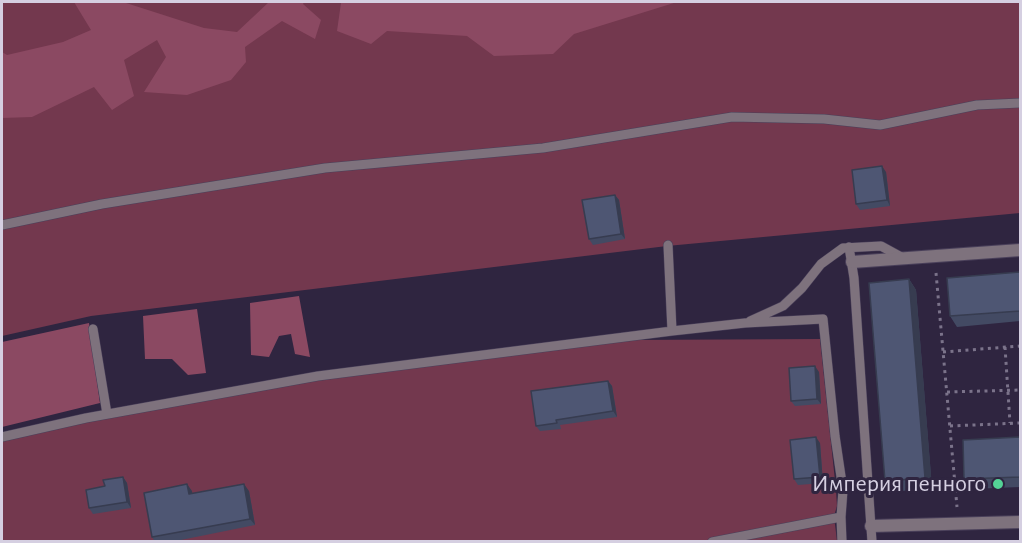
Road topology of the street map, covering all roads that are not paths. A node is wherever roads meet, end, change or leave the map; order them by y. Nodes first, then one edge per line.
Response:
1 (1020, 103) edge
2 (2, 225) edge
3 (668, 245) dead end
4 (849, 247) junction
5 (1020, 250) edge
6 (903, 258) junction
7 (852, 262) junction
8 (745, 323) junction
9 (93, 329) dead end
10 (672, 331) junction
11 (107, 414) junction
12 (2, 437) edge
13 (841, 517) junction
14 (1020, 522) edge
15 (871, 526) junction
16 (712, 542) edge
17 (842, 542) edge
18 (872, 542) edge

1 - 2 lane
3 - 10 lane
4 - 6 lane
4 - 7 lane
4 - 8 lane
5 - 6 street
6 - 7 street
7 - 15 lane
8 - 10 lane
8 - 13 lane
9 - 11 lane
10 - 11 lane
11 - 12 lane
13 - 16 lane
13 - 17 lane
14 - 15 street
15 - 18 lane

